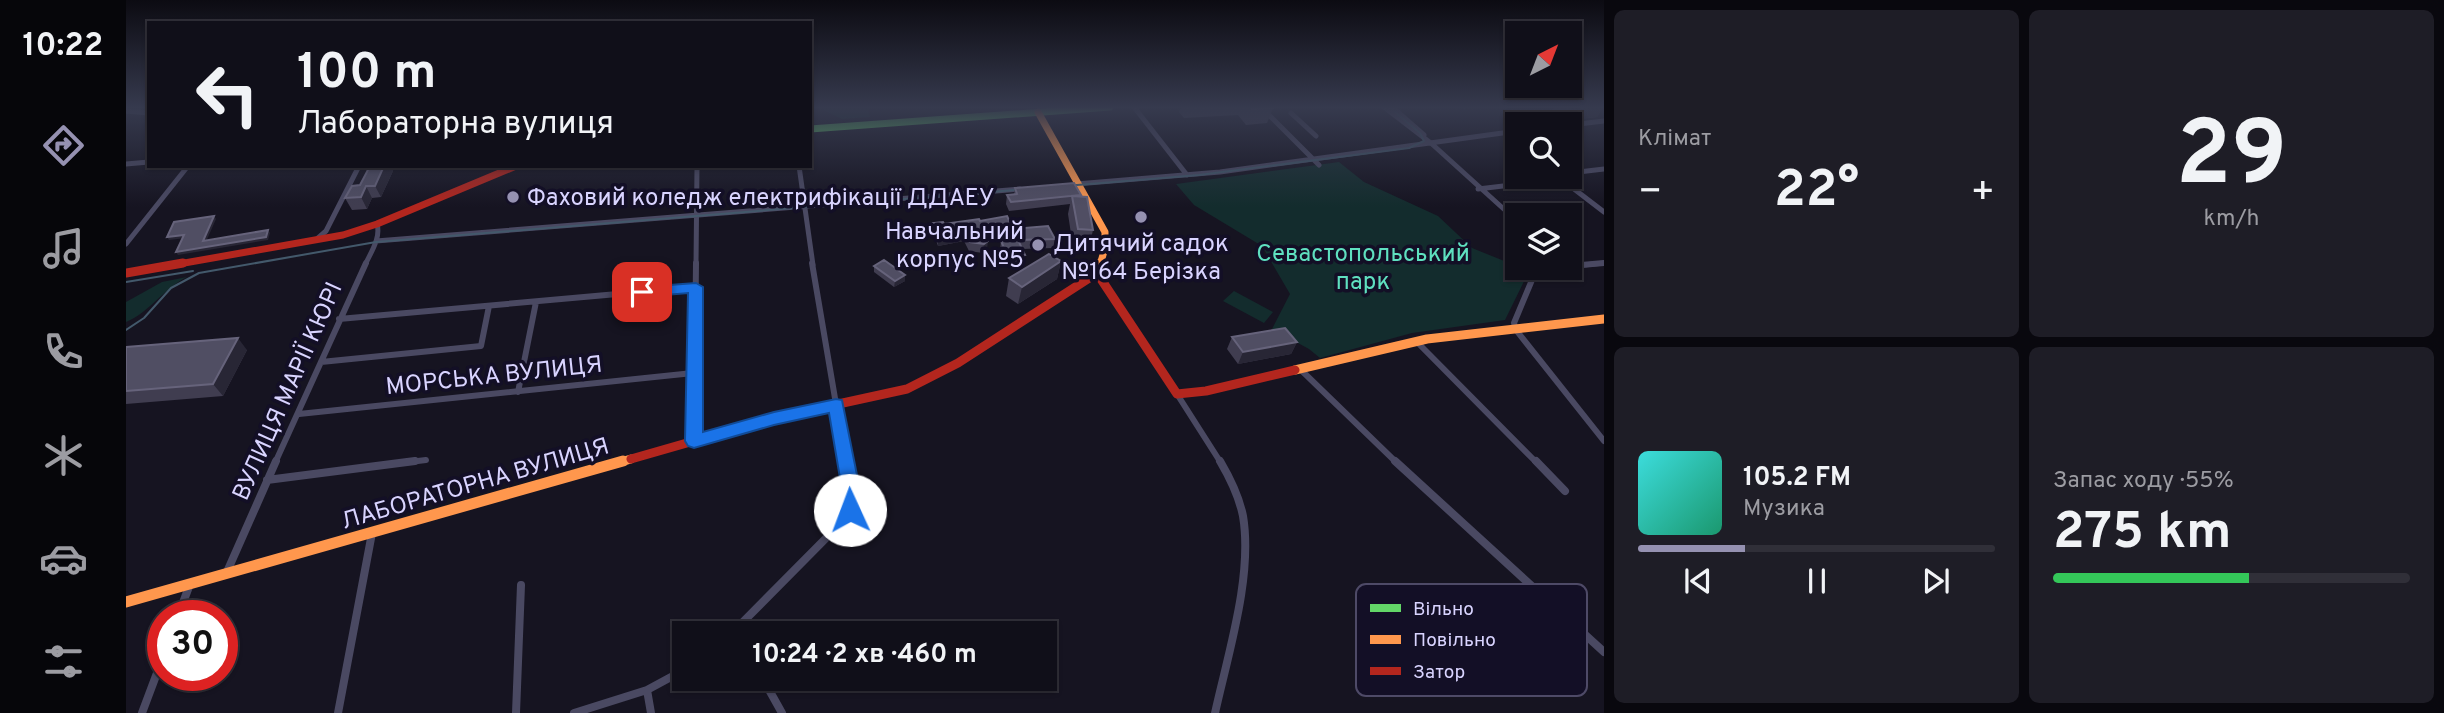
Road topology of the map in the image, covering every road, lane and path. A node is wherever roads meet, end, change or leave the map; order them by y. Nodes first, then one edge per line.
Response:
1 (1054, 140) edge
2 (1160, 140) edge
3 (1295, 140) edge
4 (1427, 140) edge
5 (1444, 140) edge
6 (1430, 142) junction
7 (147, 162) edge
8 (1317, 162) junction
9 (126, 164) edge
10 (186, 168) edge
11 (358, 168) edge
12 (511, 168) edge
13 (696, 168) edge
14 (799, 168) edge
15 (1604, 169) edge
16 (1582, 172) edge
17 (1187, 175) junction
18 (1078, 184) junction
19 (1066, 185) edge
20 (1505, 185) edge
21 (1030, 188) edge
22 (1478, 188) junction
23 (1575, 189) edge
24 (803, 206) junction
25 (1505, 211) edge
26 (1604, 212) edge
27 (696, 215) junction
28 (377, 224) junction
29 (129, 238) edge
30 (376, 241) junction
31 (314, 242) junction
32 (126, 244) edge
33 (1604, 263) edge
34 (1582, 265) edge
35 (126, 273) edge
36 (1097, 273) junction
37 (1532, 280) edge
38 (696, 287) junction
39 (536, 302) junction
40 (489, 306) junction
41 (339, 319) junction
42 (1604, 319) edge
43 (1516, 330) junction
44 (1416, 341) junction
45 (321, 362) junction
46 (1301, 370) junction
47 (693, 373) junction
48 (518, 392) junction
49 (1177, 394) junction
50 (836, 405) junction
51 (299, 414) junction
52 (694, 441) junction
53 (1604, 441) edge
54 (426, 460) dead end
55 (267, 480) junction
56 (1565, 491) dead end
57 (372, 534) junction
58 (226, 574) junction
59 (190, 584) junction
60 (1529, 584) edge
61 (521, 585) dead end
62 (184, 600) edge
63 (126, 602) edge
64 (746, 621) edge
65 (1587, 637) edge
66 (1604, 652) edge
67 (672, 676) edge
68 (647, 690) junction
69 (150, 691) edge
70 (770, 691) edge
71 (142, 713) edge
72 (338, 713) edge
73 (516, 713) edge
74 (574, 713) edge
75 (651, 713) edge
76 (782, 713) edge
77 (1215, 713) edge

1 - 18 main road
2 - 17 street
3 - 8 street
4 - 6 street
5 - 6 street
6 - 8 street
6 - 22 street
7 - 9 street
8 - 17 street
10 - 29 street
11 - 31 street
12 - 28 main road
13 - 27 street
14 - 24 street
15 - 16 street
17 - 18 street
18 - 19 street
18 - 36 main road
20 - 22 street
21 - 24 street
22 - 25 street
23 - 26 street
24 - 27 street
24 - 50 street
27 - 30 street
27 - 38 street
28 - 30 street, ВУЛИЦЯ МАРІЇ КЮРІ
28 - 31 main road
29 - 32 street
30 - 41 street, ВУЛИЦЯ МАРІЇ КЮРІ
31 - 35 main road
33 - 34 street
36 - 49 main road
36 - 50 main road, ЛАБОРАТОРНА ВУЛИЦЯ
37 - 43 street
38 - 39 street
38 - 47 street
39 - 40 street
39 - 48 street
40 - 41 street
40 - 45 street
41 - 45 street, ВУЛИЦЯ МАРІЇ КЮРІ
42 - 43 main road
43 - 44 main road
43 - 53 street
44 - 46 main road
44 - 56 street
45 - 51 street, ВУЛИЦЯ МАРІЇ КЮРІ
46 - 49 main road
46 - 60 street
47 - 48 street, МОРСЬКА ВУЛИЦЯ
47 - 52 street
48 - 51 street, МОРСЬКА ВУЛИЦЯ
49 - 77 street
50 - 52 main road, ЛАБОРАТОРНА ВУЛИЦЯ
50 - 64 street
51 - 55 street, ВУЛИЦЯ МАРІЇ КЮРІ
52 - 57 main road, ЛАБОРАТОРНА ВУЛИЦЯ
54 - 55 street
55 - 58 street, ВУЛИЦЯ МАРІЇ КЮРІ
57 - 58 main road, ЛАБОРАТОРНА ВУЛИЦЯ
57 - 72 street
58 - 59 main road, ЛАБОРАТОРНА ВУЛИЦЯ
59 - 62 street
59 - 63 main road, ЛАБОРАТОРНА ВУЛИЦЯ
61 - 73 street
65 - 66 street
67 - 68 street
68 - 74 street
68 - 75 street
69 - 71 street
70 - 76 street

